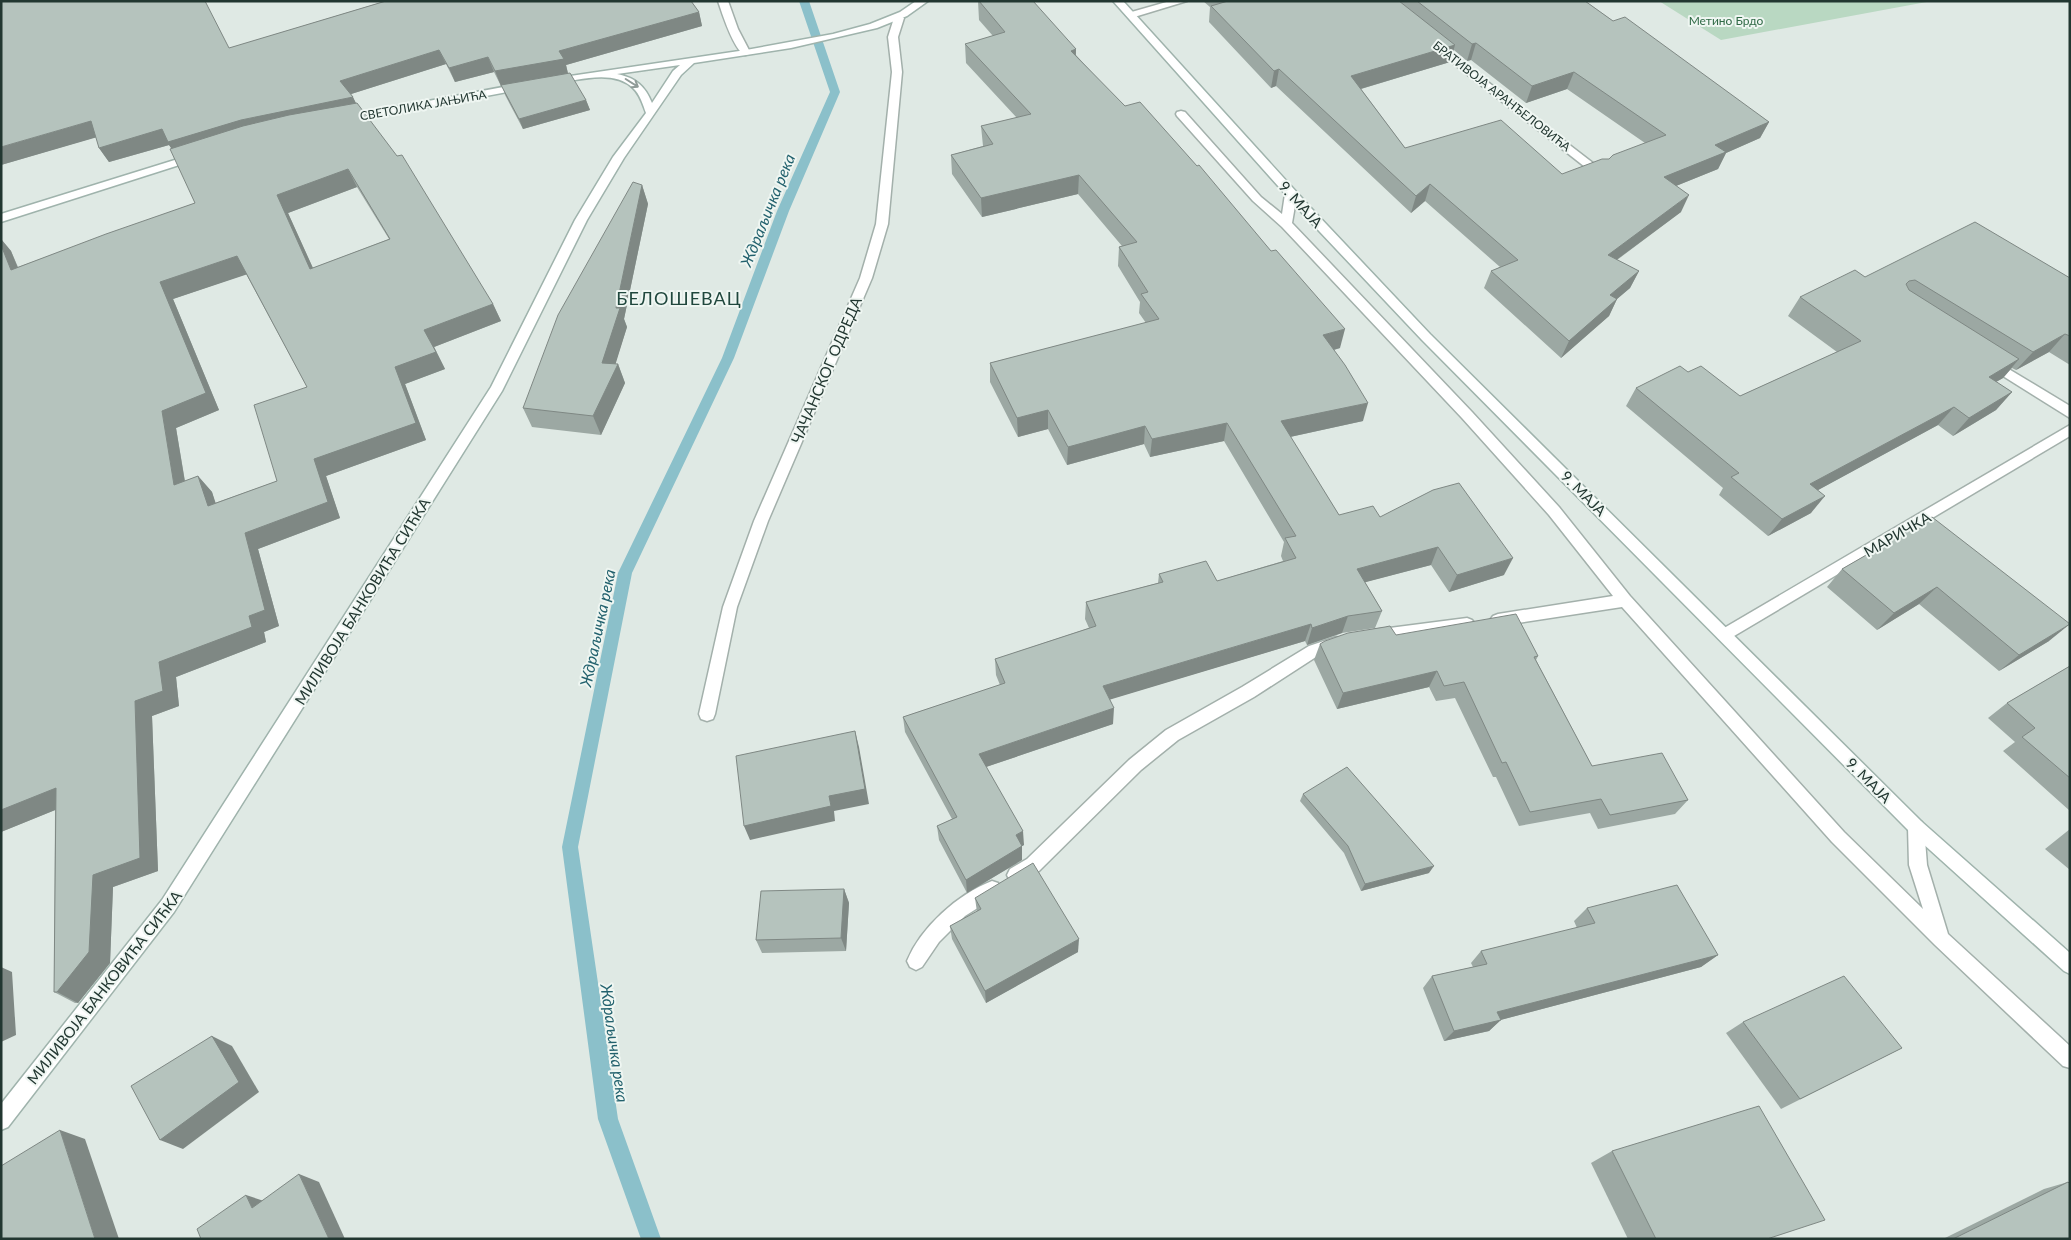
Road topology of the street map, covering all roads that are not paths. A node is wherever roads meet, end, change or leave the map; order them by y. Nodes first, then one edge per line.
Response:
1 (723, 1) edge
2 (923, 1) edge
3 (1118, 1) edge
4 (1182, 1) edge
5 (1131, 15) junction
6 (900, 18) junction
7 (1427, 37) edge
8 (745, 52) junction
9 (690, 61) junction
10 (597, 74) junction
11 (651, 113) junction
12 (1181, 114) dead end
13 (337, 121) edge
14 (207, 153) edge
15 (1598, 172) edge
16 (1291, 194) junction
17 (1, 218) edge
18 (1286, 224) junction
19 (1981, 356) edge
20 (2070, 413) edge
21 (2070, 430) edge
22 (1625, 600) junction
23 (1724, 635) junction
24 (707, 714) dead end
25 (1916, 827) junction
26 (1941, 938) junction
27 (916, 961) dead end
28 (2070, 965) edge
29 (2070, 1059) edge
30 (1, 1120) edge

1 - 8 street
2 - 6 street, СВЕТОЛИКА ЈАЊИЋА
3 - 5 street, 9. МАЈА
4 - 5 street
5 - 16 street, 9. МАЈА
6 - 8 street, СВЕТОЛИКА ЈАЊИЋА
6 - 24 street, ЧАЧАНСКОГ ОДРЕДА
7 - 15 street, БРАТИВОЈА АРАНЂЕЛОВИЋА
8 - 9 street, СВЕТОЛИКА ЈАЊИЋА
9 - 10 street, СВЕТОЛИКА ЈАЊИЋА
9 - 11 street, МИЛИВОЈА БАНКОВИЋА СИЋКА
10 -> 11 street
10 - 13 street, СВЕТОЛИКА ЈАЊИЋА
11 - 30 street, МИЛИВОЈА БАНКОВИЋА СИЋКА
12 - 18 street
14 - 17 street
16 - 18 street
16 - 23 street, 9. МАЈА
18 - 22 street
19 - 20 street
21 - 23 street, МАРИЧКА
22 - 26 street
22 - 27 street
23 - 25 street, 9. МАЈА
25 - 26 street
25 - 28 street, 9. МАЈА
26 - 29 street

